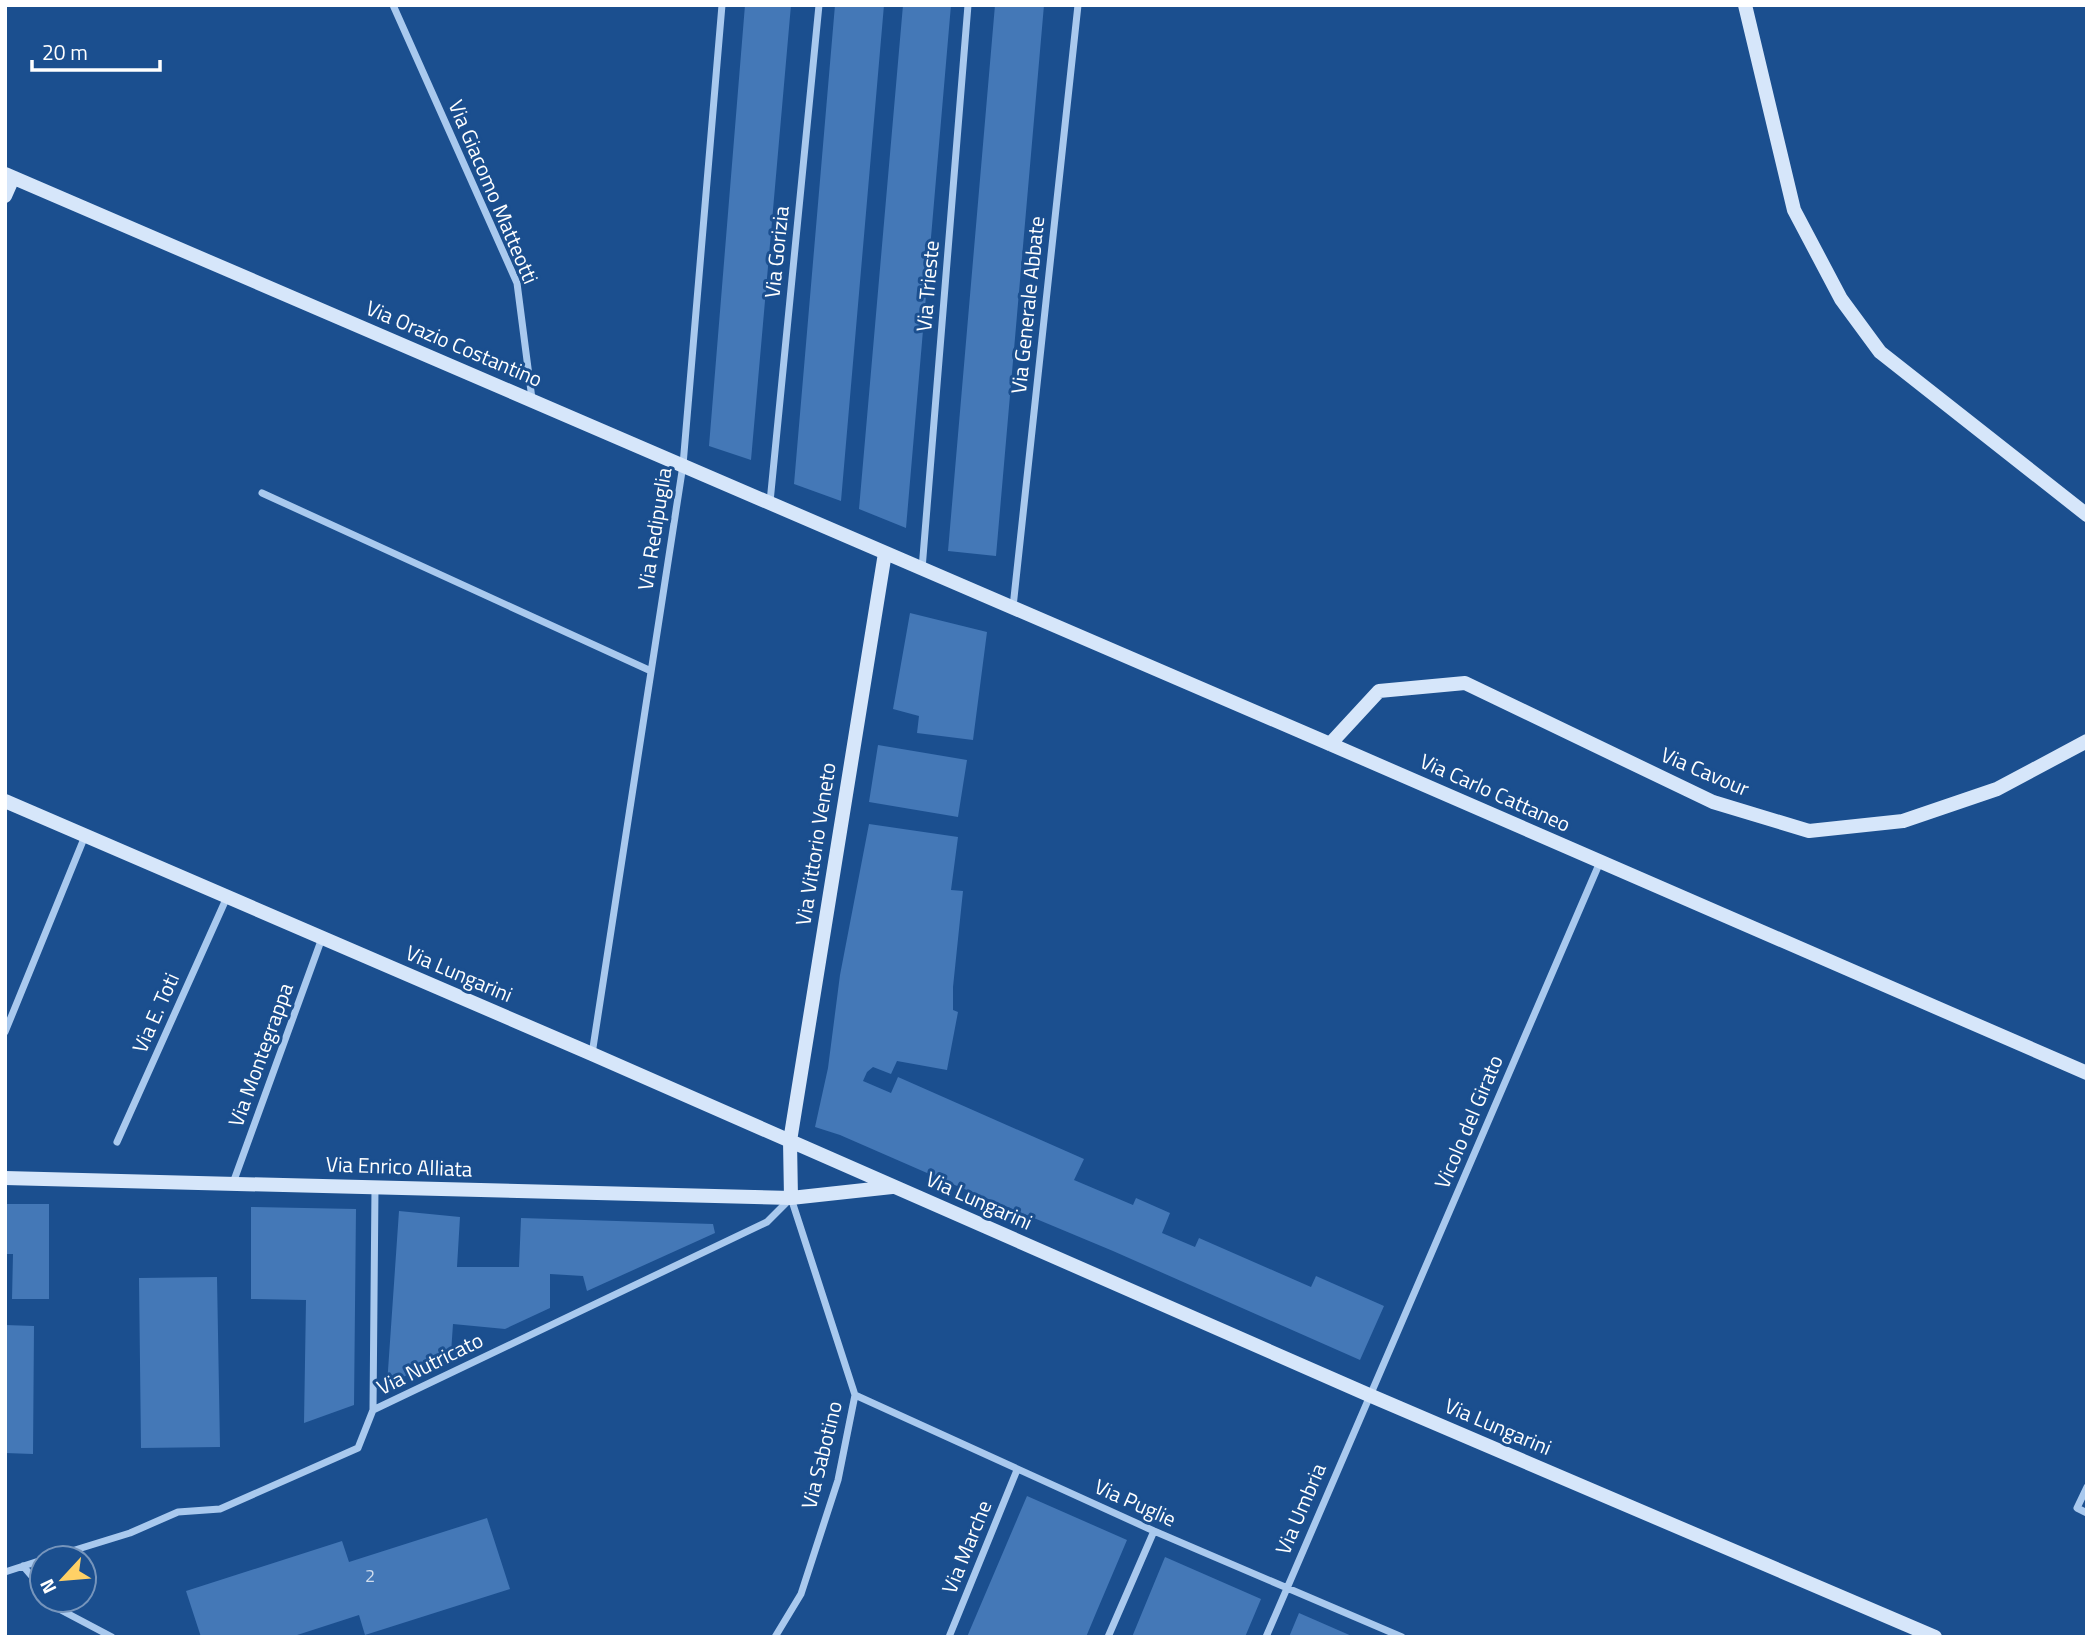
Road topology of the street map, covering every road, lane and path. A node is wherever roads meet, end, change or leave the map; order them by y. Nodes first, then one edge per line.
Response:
1 (393, 5) edge
2 (722, 5) edge
3 (819, 5) edge
4 (968, 5) edge
5 (1078, 5) edge
6 (1745, 5) edge
7 (9, 176) edge
8 (5, 196) edge
9 (532, 400) junction
10 (683, 465) junction
11 (262, 493) dead end
12 (769, 502) junction
13 (2087, 515) edge
14 (885, 553) junction
15 (922, 569) junction
16 (1013, 608) junction
17 (651, 671) junction
18 (2087, 741) edge
19 (1330, 744) junction
20 (5, 802) edge
21 (85, 836) junction
22 (1600, 862) junction
23 (227, 897) junction
24 (322, 938) junction
25 (5, 1032) edge
26 (592, 1054) junction
27 (2087, 1073) edge
28 (790, 1141) junction
29 (117, 1142) dead end
30 (5, 1178) edge
31 (233, 1183) junction
32 (896, 1187) junction
33 (374, 1188) junction
34 (791, 1198) junction
35 (855, 1395) junction
36 (1369, 1395) junction
37 (373, 1410) junction
38 (1017, 1470) junction
39 (2087, 1487) edge
40 (2087, 1513) edge
41 (1154, 1531) junction
42 (94, 1544) edge
43 (28, 1564) edge
44 (23, 1566) junction
45 (5, 1572) edge
46 (28, 1572) edge
47 (1286, 1589) junction
48 (68, 1614) edge
49 (111, 1637) edge
50 (775, 1637) edge
51 (949, 1637) edge
52 (1108, 1637) edge
53 (1266, 1637) edge
54 (1402, 1637) edge
55 (1935, 1637) edge

1 - 9 street, Via Giacomo Matteotti
2 - 10 street, Via Redipuglia
3 - 12 street, Via Gorizia
4 - 15 street, Via Trieste
5 - 16 street, Via Generale Abbate
6 - 13 street
7 - 8 street
7 - 9 street, Via Orazio Costantino
9 - 10 street, Via Orazio Costantino
10 - 12 street, Via Orazio Costantino
10 - 17 street, Via Redipuglia
11 - 17 street
12 - 14 street, Via Orazio Costantino
14 - 15 street, Via Carlo Cattaneo
14 - 28 street, Via Vittorio Veneto
15 - 16 street, Via Carlo Cattaneo
16 - 19 street, Via Carlo Cattaneo
17 - 26 street, Via Redipuglia
18 - 19 street, Via Cavour
19 - 22 street, Via Carlo Cattaneo
20 - 21 street, Via Lungarini
21 - 23 street, Via Lungarini
21 - 25 street
22 - 27 street, Via Carlo Cattaneo
22 - 36 street, Vicolo del Girato
23 - 24 street, Via Lungarini
23 - 29 street, Via E. Toti
24 - 26 street, Via Lungarini
24 - 31 street, Via Montegrappa
26 - 28 street, Via Lungarini
28 - 32 street, Via Lungarini
28 - 34 street, Via Vittorio Veneto
30 - 31 street, Via Enrico Alliata
31 - 33 street, Via Enrico Alliata
32 - 34 street, Via Enrico Alliata
32 - 36 street, Via Lungarini
33 - 34 street, Via Enrico Alliata
33 - 37 street
34 - 35 street, Via Sabotino
34 - 37 street, Via Nutricato
35 - 38 street, Via Puglie
35 - 50 street, Via Sabotino
36 - 47 street, Via Umbria
36 - 55 street, Via Lungarini
37 - 42 street, Via Nutricato
38 - 41 street, Via Puglie
38 - 51 street, Via Marche
39 - 40 street
41 - 47 street, Via Puglie
41 - 52 street
43 - 44 street
44 - 45 street
44 - 46 street
47 - 53 street, Via Umbria
47 - 54 street, Via Puglie
48 - 49 street

